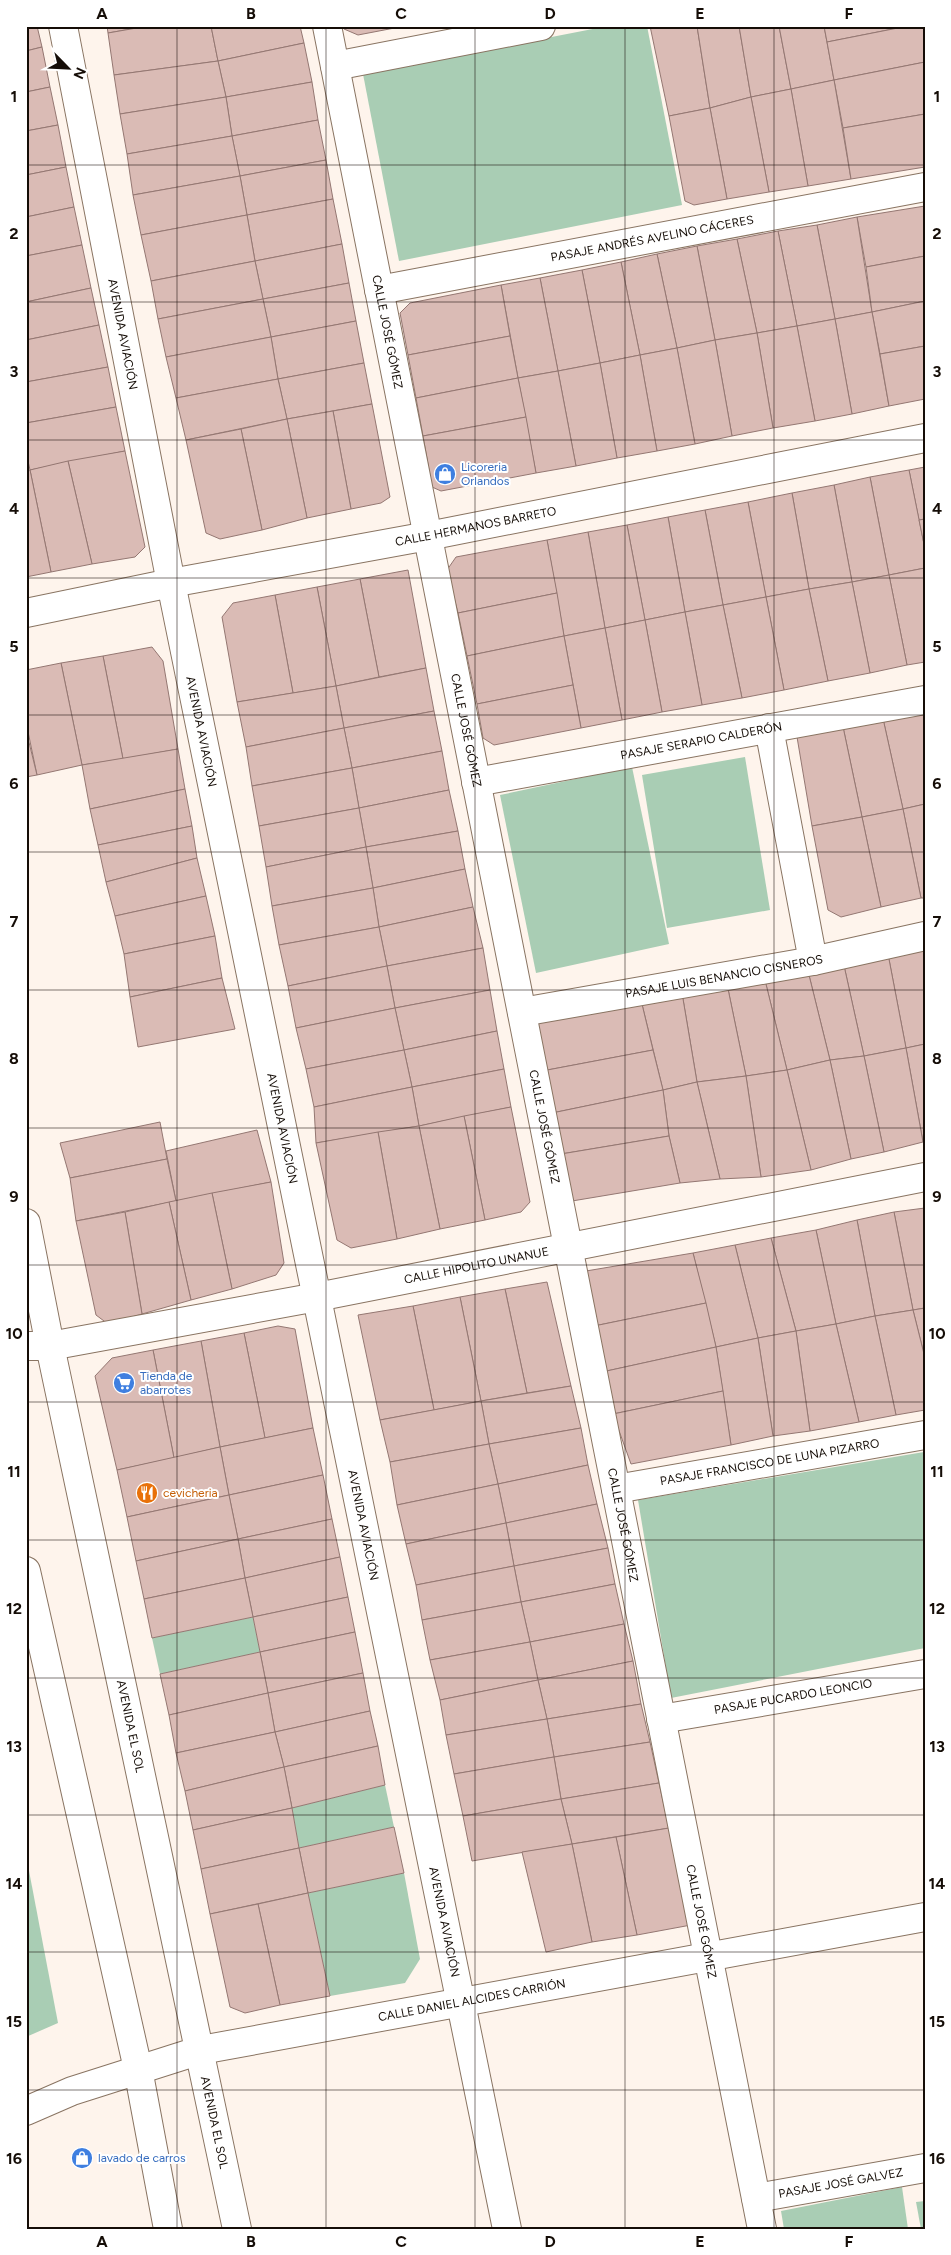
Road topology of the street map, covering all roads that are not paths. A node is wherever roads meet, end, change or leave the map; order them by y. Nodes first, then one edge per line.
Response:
1 (64, 26) edge
2 (327, 26) edge
3 (541, 26) edge
4 (335, 66) junction
5 (925, 186) edge
6 (379, 290) junction
7 (925, 438) edge
8 (428, 536) junction
9 (171, 583) junction
10 (26, 613) edge
11 (925, 700) edge
12 (769, 728) junction
13 (476, 782) junction
14 (925, 936) edge
15 (813, 961) junction
16 (522, 1012) junction
17 (925, 1177) edge
18 (26, 1224) edge
19 (568, 1247) junction
20 (317, 1297) junction
21 (38, 1346) edge
22 (925, 1435) edge
23 (616, 1489) junction
24 (26, 1571) edge
25 (925, 1674) edge
26 (661, 1719) junction
27 (925, 1917) edge
28 (709, 1956) junction
29 (461, 2002) junction
30 (201, 2050) junction
31 (138, 2070) junction
32 (26, 2111) edge
33 (925, 2168) edge
34 (756, 2198) junction
35 (168, 2229) edge
36 (237, 2229) edge
37 (507, 2229) edge
38 (762, 2229) edge

1 - 9 street, AVENIDA AVIACIÓN
2 - 4 street, CALLE JOSÉ GÓMEZ
3 - 4 street
4 - 6 street, CALLE JOSÉ GÓMEZ
5 - 6 street, PASAJE ANDRÉS AVELINO CÁCERES
6 - 8 street, CALLE JOSÉ GÓMEZ
7 - 8 street, CALLE HERMANOS BARRETO
8 - 9 street, CALLE HERMANOS BARRETO
8 - 13 street, CALLE JOSÉ GÓMEZ
9 - 10 street, CALLE HERMANOS BARRETO
9 - 20 street, AVENIDA AVIACIÓN
11 - 12 street, PASAJE SERAPIO CALDERÓN
12 - 13 street, PASAJE SERAPIO CALDERÓN
12 - 15 street
13 - 16 street, CALLE JOSÉ GÓMEZ
14 - 15 street, PASAJE LUIS BENANCIO CISNEROS
15 - 16 street, PASAJE LUIS BENANCIO CISNEROS
16 - 19 street, CALLE JOSÉ GÓMEZ
17 - 19 street, CALLE HIPOLITO UNANUE
18 - 21 street, AVENIDA EL SOL
19 - 20 street, CALLE HIPOLITO UNANUE
19 - 23 street, CALLE JOSÉ GÓMEZ
20 - 21 street, CALLE HIPOLITO UNANUE
20 - 29 street, AVENIDA AVIACIÓN
21 - 30 street, AVENIDA EL SOL
22 - 23 street, PASAJE FRANCISCO DE LUNA PIZARRO
23 - 26 street, CALLE JOSÉ GÓMEZ
24 - 31 street
25 - 26 street, PASAJE PUCARDO LEONCIO
26 - 28 street, CALLE JOSÉ GÓMEZ
27 - 28 street, CALLE DANIEL ALCIDES CARRIÓN
28 - 29 street, CALLE DANIEL ALCIDES CARRIÓN
28 - 34 street, CALLE JOSÉ GÓMEZ
29 - 30 street, CALLE DANIEL ALCIDES CARRIÓN
29 - 37 street, AVENIDA AVIACIÓN
30 - 31 street, CALLE DANIEL ALCIDES CARRIÓN
30 - 36 street, AVENIDA EL SOL
31 - 32 street, CALLE DANIEL ALCIDES CARRIÓN
31 - 35 street
33 - 34 street, PASAJE JOSÉ GALVEZ
34 - 38 street, CALLE JOSÉ GÓMEZ

